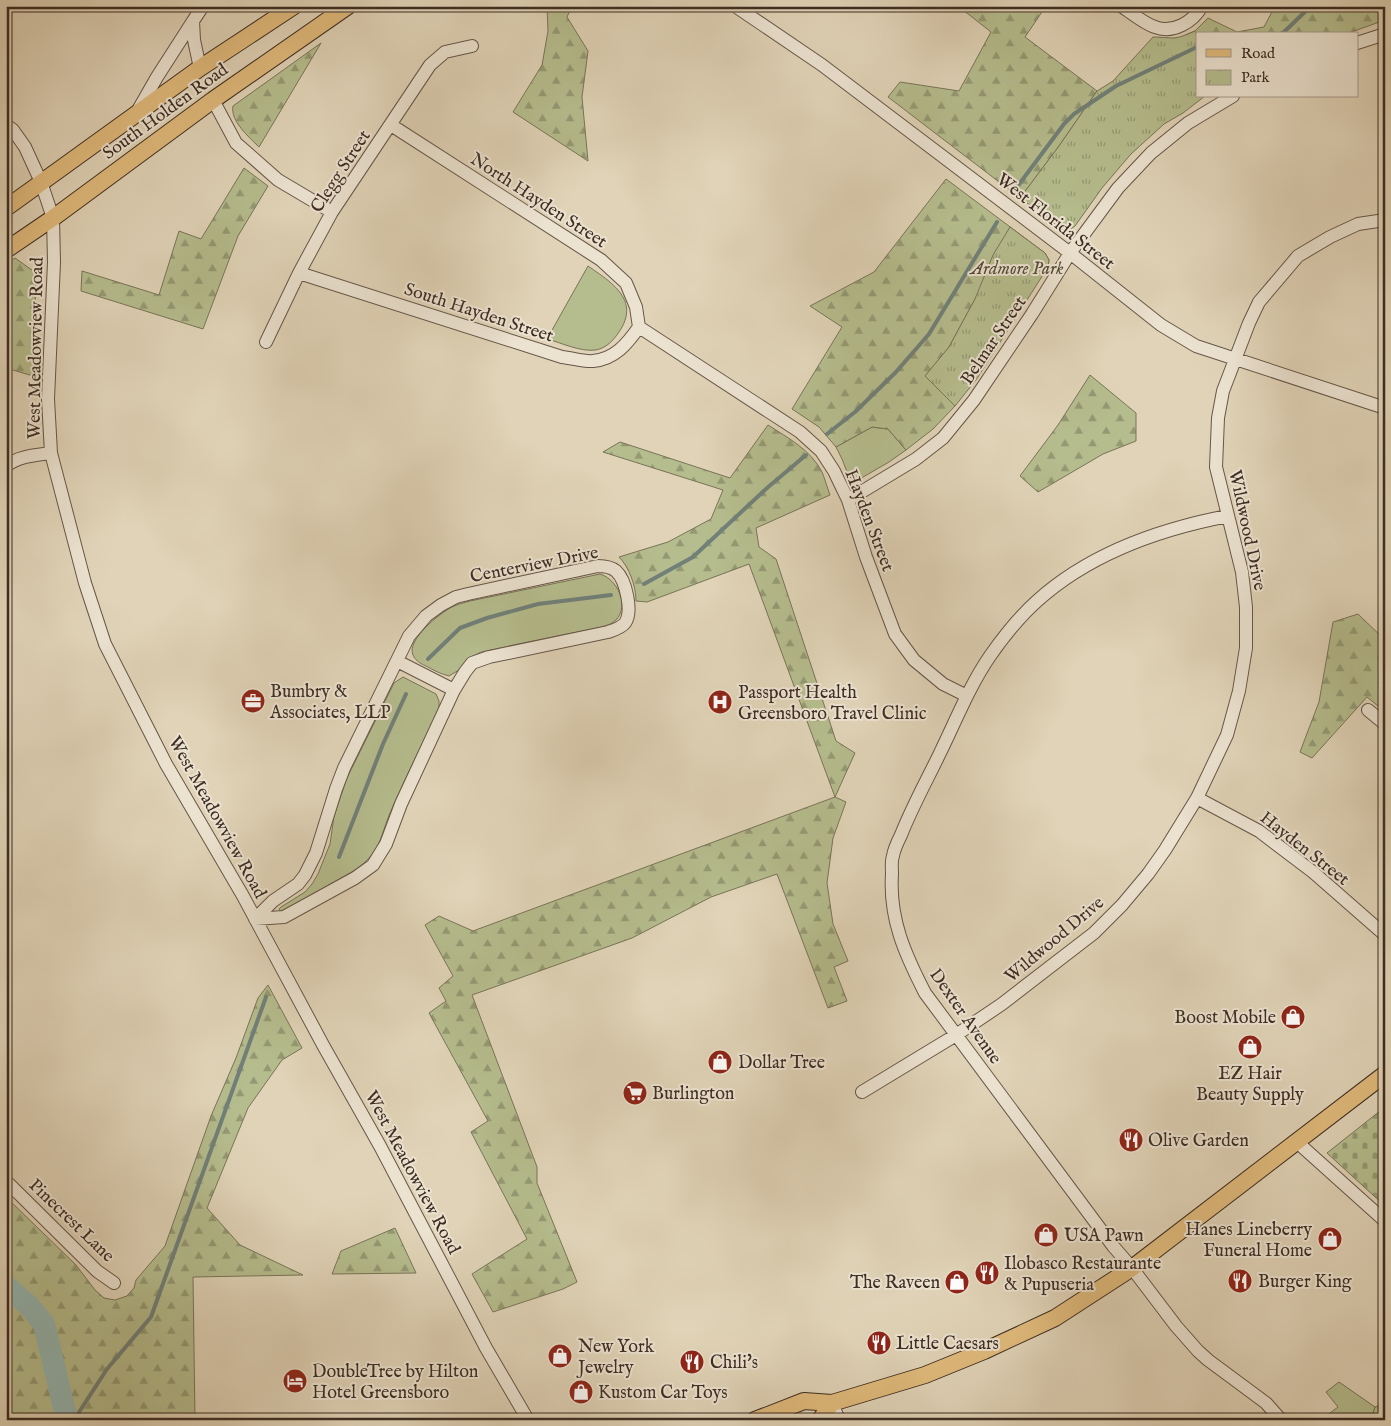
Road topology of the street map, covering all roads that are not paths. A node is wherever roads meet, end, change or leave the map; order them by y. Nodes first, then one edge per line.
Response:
1 (203, 6) edge
2 (294, 6) edge
3 (348, 6) edge
4 (735, 6) edge
5 (1121, 6) edge
6 (1202, 6) edge
7 (193, 21) junction
8 (1385, 34) edge
9 (1358, 43) edge
10 (472, 46) dead end
11 (200, 68) junction
12 (1230, 98) edge
13 (213, 100) junction
14 (136, 114) junction
15 (6, 125) edge
16 (392, 125) junction
17 (41, 182) junction
18 (6, 208) edge
19 (332, 212) junction
20 (53, 218) junction
21 (1385, 220) edge
22 (6, 250) edge
23 (1070, 253) junction
24 (299, 273) junction
25 (639, 327) junction
26 (266, 342) dead end
27 (1235, 359) junction
28 (1385, 408) edge
29 (51, 453) junction
30 (6, 466) edge
31 (848, 500) junction
32 (1228, 516) junction
33 (397, 661) junction
34 (454, 690) junction
35 (967, 696) junction
36 (1368, 710) dead end
37 (1385, 724) edge
38 (1197, 798) junction
39 (255, 919) junction
40 (1385, 935) edge
41 (956, 1035) junction
42 (1385, 1074) edge
43 (862, 1092) dead end
44 (1297, 1142) junction
45 (6, 1181) edge
46 (1385, 1221) edge
47 (1132, 1268) junction
48 (114, 1283) dead end
49 (832, 1403) junction
50 (528, 1420) edge
51 (755, 1420) edge
52 (820, 1420) edge
53 (839, 1420) edge
54 (1281, 1420) edge

1 - 7 street
2 - 11 main road, South Holden Road
3 - 13 main road, South Holden Road
4 - 23 street, West Florida Street
5 - 6 street
7 - 11 street
7 - 14 street
8 - 9 street
10 - 16 street, Clegg Street
11 - 14 main road, South Holden Road
12 - 23 street, Belmar Street
13 - 19 street
13 - 20 main road, South Holden Road
14 - 17 main road, South Holden Road
15 - 17 street, West Meadowview Road
16 - 19 street, Clegg Street
16 - 25 street, North Hayden Street
17 - 18 main road, South Holden Road
17 - 20 street, West Meadowview Road
19 - 24 street, Clegg Street
20 - 22 main road, South Holden Road
20 - 29 street, West Meadowview Road
21 - 27 street, Wildwood Drive
23 - 27 street, West Florida Street
23 - 31 street, Belmar Street
24 - 25 street, South Hayden Street
24 - 26 street, Clegg Street
25 - 31 street, Hayden Street
27 - 28 street, West Florida Street
27 - 32 street, Wildwood Drive
29 - 30 street
29 - 39 street, West Meadowview Road
31 - 35 street, Hayden Street
32 - 35 street, Dexter Avenue
32 - 38 street, Wildwood Drive
33 - 34 street
33 - 34 street, Centerview Drive
33 - 39 street, Centerview Drive
34 - 39 street, Centerview Drive
35 - 41 street, Dexter Avenue
36 - 37 street
38 - 40 street, Hayden Street
38 - 41 street, Wildwood Drive
39 - 50 street, West Meadowview Road
41 - 43 street, Wildwood Drive
41 - 47 street, Dexter Avenue
42 - 44 main road
44 - 46 street
44 - 47 main road
45 - 48 street, Pinecrest Lane
47 - 49 main road
47 - 54 street, Dexter Avenue
49 - 51 main road
49 - 52 main road
49 - 53 street

